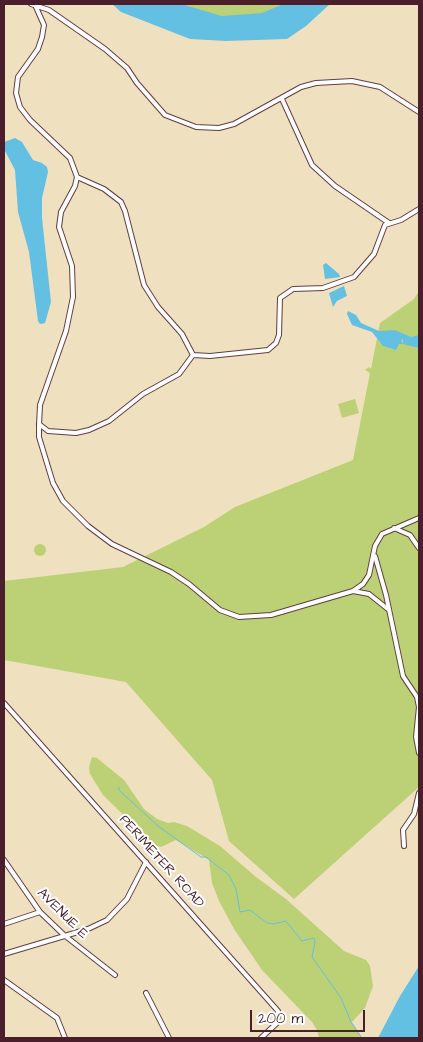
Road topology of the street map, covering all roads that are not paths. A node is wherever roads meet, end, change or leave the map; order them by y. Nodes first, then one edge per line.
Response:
1 (33, 4) edge
2 (282, 99) junction
3 (419, 112) edge
4 (77, 177) junction
5 (419, 209) edge
6 (389, 223) junction
7 (193, 355) junction
8 (39, 424) junction
9 (419, 518) edge
10 (394, 528) junction
11 (419, 548) edge
12 (374, 554) junction
13 (352, 591) junction
14 (390, 612) junction
15 (4, 703) edge
16 (419, 753) edge
17 (419, 794) edge
18 (404, 846) dead end
19 (4, 860) edge
20 (146, 862) junction
21 (40, 912) junction
22 (4, 924) edge
23 (64, 935) junction
24 (4, 954) edge
25 (115, 976) dead end
26 (4, 981) edge
27 (146, 993) dead end
28 (65, 1038) edge
29 (169, 1038) edge
30 (261, 1038) edge

1 - 2 street
1 - 4 street
2 - 3 street
2 - 6 street
4 - 7 street
4 - 8 street
5 - 6 street
6 - 7 street
7 - 8 street
8 - 13 street
9 - 10 street
10 - 11 street
10 - 12 street
12 - 13 street
12 - 14 street
13 - 14 street
14 - 16 street
15 - 20 street, PERIMETER ROAD
17 - 18 street
19 - 21 street, AVENUE E
20 - 23 street
20 - 30 street, PERIMETER ROAD
21 - 22 street
21 - 23 street, AVENUE E
23 - 24 street
23 - 25 street, AVENUE E
26 - 28 street
27 - 29 street

